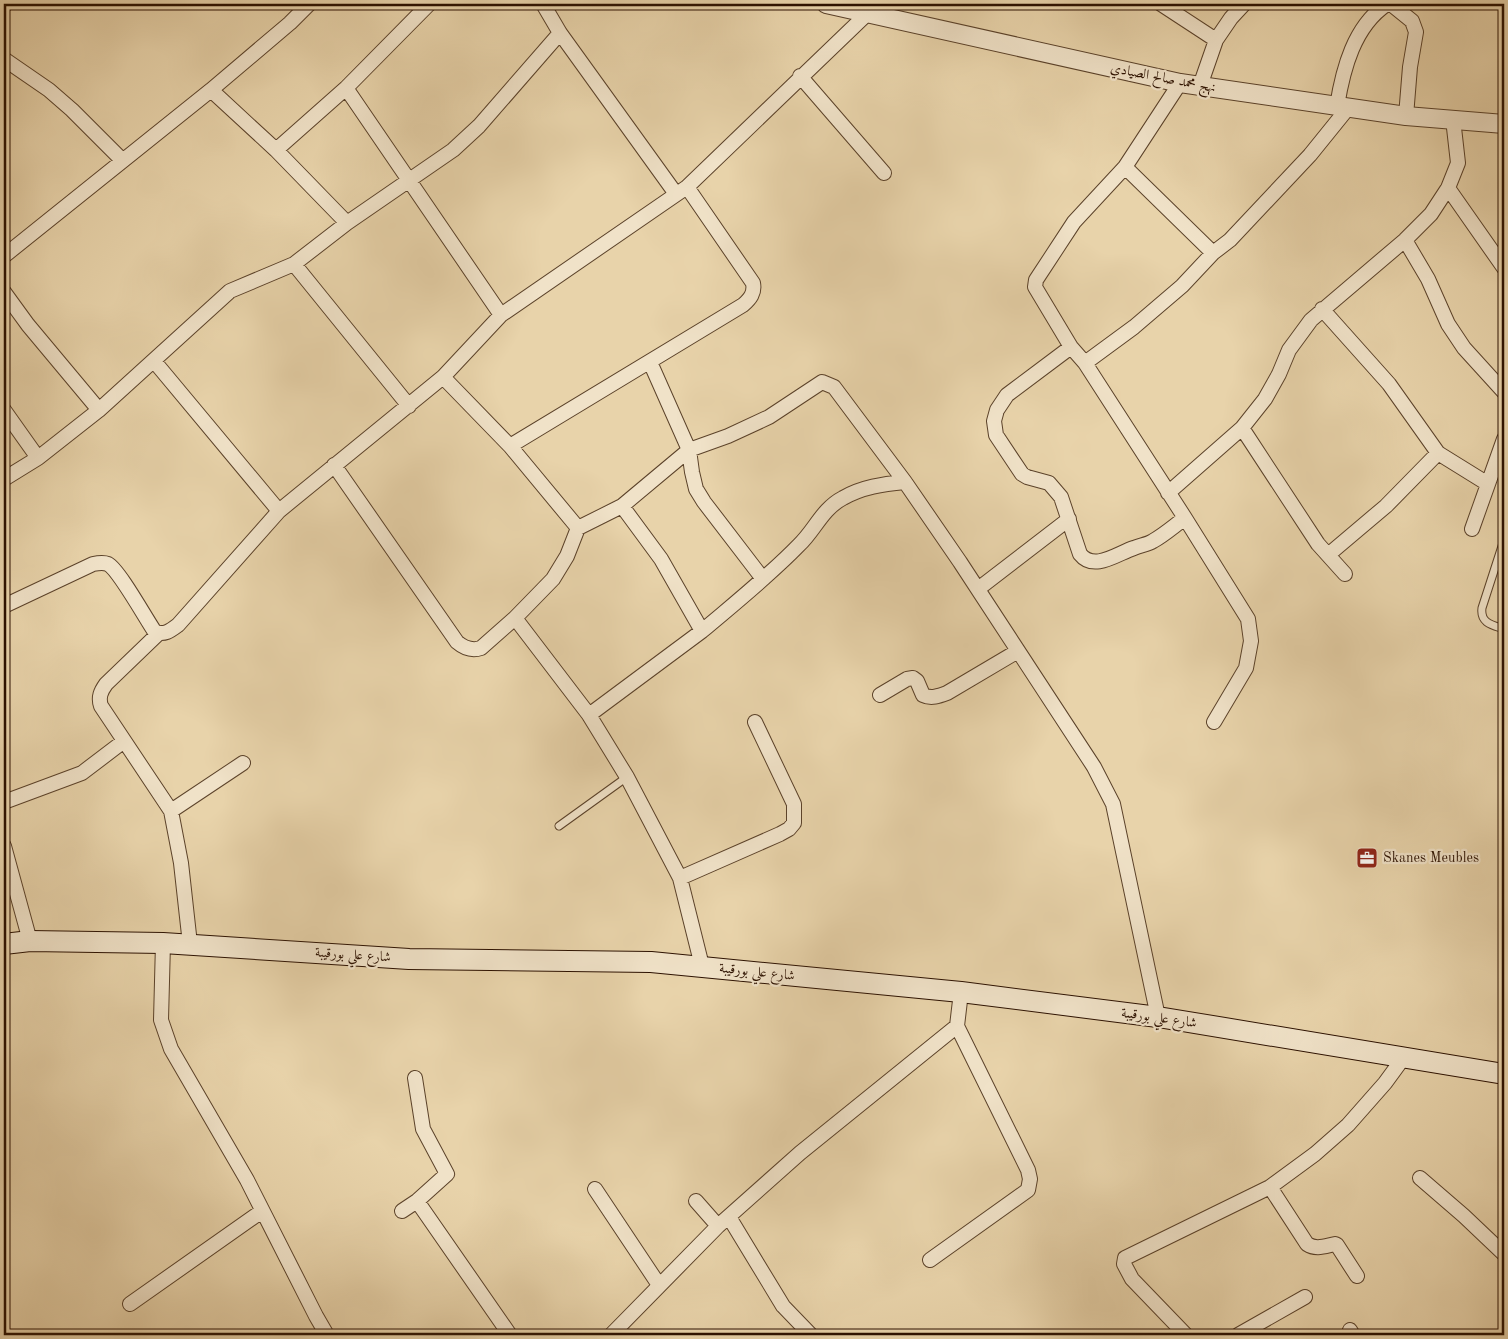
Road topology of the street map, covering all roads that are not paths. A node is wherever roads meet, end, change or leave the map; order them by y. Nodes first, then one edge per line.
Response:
1 (309, 4) edge
2 (429, 4) edge
3 (543, 4) edge
4 (826, 4) edge
5 (1161, 4) edge
6 (1244, 4) edge
7 (1389, 4) edge
8 (869, 12) junction
9 (560, 32) junction
10 (1216, 40) junction
11 (4, 59) edge
12 (800, 76) junction
13 (1180, 83) junction
14 (1200, 86) junction
15 (346, 88) junction
16 (210, 90) junction
17 (1342, 107) junction
18 (1406, 116) junction
19 (1453, 119) junction
20 (1504, 124) edge
21 (276, 150) junction
22 (122, 160) junction
23 (1125, 167) junction
24 (884, 173) dead end
25 (408, 180) junction
26 (1448, 188) junction
27 (682, 190) junction
28 (347, 223) junction
29 (1405, 240) junction
30 (1213, 252) junction
31 (4, 256) edge
32 (294, 264) junction
33 (1504, 268) edge
34 (4, 292) edge
35 (1322, 310) junction
36 (501, 315) junction
37 (1072, 347) junction
38 (154, 360) junction
39 (650, 362) junction
40 (1085, 364) junction
41 (444, 377) junction
42 (1504, 392) edge
43 (409, 406) junction
44 (4, 410) edge
45 (99, 410) junction
46 (1242, 428) junction
47 (1504, 439) edge
48 (510, 446) junction
49 (689, 450) junction
50 (1438, 453) junction
51 (38, 458) junction
52 (334, 466) junction
53 (4, 479) edge
54 (905, 482) junction
55 (1488, 484) junction
56 (1168, 493) junction
57 (622, 506) junction
58 (279, 511) junction
59 (1185, 518) junction
60 (1070, 519) junction
61 (578, 528) junction
62 (1472, 529) dead end
63 (1504, 540) edge
64 (1328, 555) junction
65 (1345, 574) dead end
66 (763, 580) junction
67 (978, 589) junction
68 (4, 606) edge
69 (516, 618) junction
70 (1504, 629) edge
71 (702, 631) junction
72 (159, 633) junction
73 (1018, 651) junction
74 (880, 695) dead end
75 (589, 715) junction
76 (755, 722) dead end
77 (1214, 722) dead end
78 (124, 742) junction
79 (244, 763) dead end
80 (627, 777) junction
81 (4, 802) edge
82 (171, 812) junction
83 (559, 826) dead end
84 (4, 846) edge
85 (680, 878) junction
86 (30, 941) junction
87 (163, 943) junction
88 (4, 944) edge
89 (190, 944) junction
90 (702, 966) junction
91 (961, 992) junction
92 (1158, 1017) junction
93 (957, 1026) junction
94 (1404, 1057) junction
95 (1504, 1074) edge
96 (415, 1078) dead end
97 (1420, 1178) dead end
98 (1270, 1187) junction
99 (595, 1189) dead end
100 (418, 1201) junction
101 (696, 1201) dead end
102 (262, 1211) junction
103 (402, 1211) dead end
104 (729, 1217) junction
105 (718, 1226) junction
106 (1504, 1254) edge
107 (930, 1260) dead end
108 (1356, 1276) dead end
109 (659, 1285) junction
110 (1305, 1297) dead end
111 (130, 1304) dead end
112 (327, 1335) edge
113 (510, 1335) edge
114 (611, 1335) edge
115 (811, 1335) edge
116 (1186, 1335) edge
117 (1238, 1335) edge

1 - 16 street
2 - 15 street
3 - 9 street
4 - 8 street, نهج محمد صالح الصيادي
5 - 10 street
6 - 10 street
7 - 17 street
7 - 18 street
8 - 12 street
8 - 13 street, نهج محمد صالح الصيادي
9 - 25 street
9 - 27 street
10 - 14 street
11 - 22 street
12 - 24 street
12 - 27 street
13 - 14 street, نهج محمد صالح الصيادي
13 - 23 street
14 - 17 street, نهج محمد صالح الصيادي
15 - 21 street
15 - 25 street
16 - 21 street
16 - 22 street
17 - 18 street, نهج محمد صالح الصيادي
17 - 30 street
18 - 19 street, نهج محمد صالح الصيادي
19 - 20 street, نهج محمد صالح الصيادي
19 - 26 street
21 - 28 street
22 - 31 street
23 - 30 street
23 - 37 street
25 - 28 street
25 - 36 street
26 - 29 street
26 - 33 street
27 - 36 street
27 - 39 street
28 - 32 street
29 - 35 street
29 - 42 street
30 - 40 street
32 - 38 street
32 - 43 street
34 - 45 street
35 - 46 street
35 - 50 street
36 - 41 street
37 - 40 street
37 - 60 street
38 - 45 street
38 - 58 street
39 - 48 street
39 - 49 street
40 - 56 street
41 - 43 street
41 - 48 street
43 - 52 street
44 - 51 street
45 - 51 street
46 - 56 street
46 - 64 street
47 - 55 street
48 - 61 street
49 - 54 street
49 - 57 street
49 - 66 street
50 - 55 street
50 - 64 street
51 - 53 street
52 - 58 street
52 - 69 street
54 - 66 street
54 - 67 street
55 - 62 street
56 - 59 street
57 - 61 street
57 - 71 street
58 - 72 street
59 - 60 street
59 - 77 street
60 - 67 street
61 - 69 street
63 - 70 lane
64 - 65 street
66 - 71 street
67 - 73 street
68 - 72 street
69 - 75 street
71 - 75 street
72 - 78 street
73 - 74 street
73 - 92 street
75 - 80 street
76 - 85 street
78 - 81 street
78 - 82 street
79 - 82 street
80 - 83 lane
80 - 85 street
82 - 89 street
84 - 86 street
85 - 90 street
86 - 87 main road, شارع علي بورقيبة
86 - 88 main road, شارع علي بورقيبة
87 - 89 main road, شارع علي بورقيبة
87 - 102 street
89 - 90 main road, شارع علي بورقيبة
90 - 91 main road, شارع علي بورقيبة
91 - 92 main road, شارع علي بورقيبة
91 - 93 street
92 - 94 main road, شارع علي بورقيبة
93 - 104 street
93 - 107 street
94 - 95 main road, شارع علي بورقيبة
94 - 98 street
96 - 100 street
97 - 106 street
98 - 108 street
98 - 116 street
99 - 109 street
100 - 103 street
100 - 113 street
101 - 105 street
102 - 111 street
102 - 112 street
104 - 105 street
104 - 115 street
105 - 109 street
109 - 114 street
110 - 117 street

